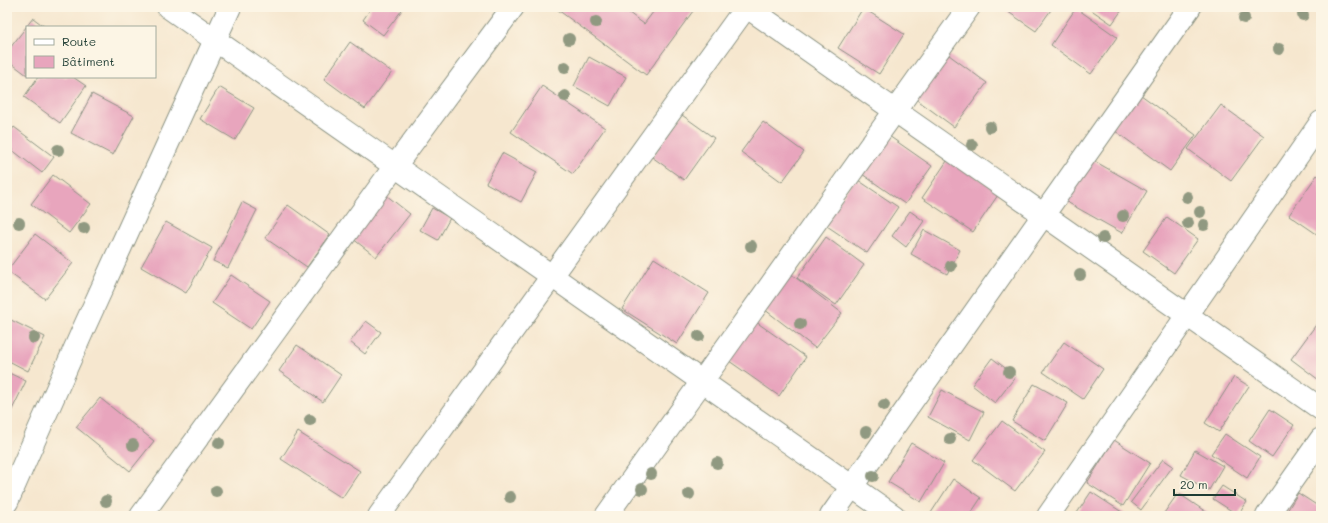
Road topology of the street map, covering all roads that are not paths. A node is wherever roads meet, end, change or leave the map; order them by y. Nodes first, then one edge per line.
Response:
1 (168, 7) edge
2 (230, 7) edge
3 (512, 7) edge
4 (746, 7) edge
5 (969, 7) edge
6 (1190, 7) edge
7 (216, 40) junction
8 (895, 111) junction
9 (1321, 122) edge
10 (395, 166) junction
11 (1044, 215) junction
12 (552, 276) junction
13 (1187, 315) junction
14 (702, 381) junction
15 (1321, 409) edge
16 (1321, 439) edge
17 (15, 465) edge
18 (852, 486) junction
19 (7, 502) edge
20 (141, 516) edge
21 (379, 516) edge
22 (606, 516) edge
23 (831, 516) edge
24 (894, 516) edge
25 (1048, 516) edge
26 (1267, 516) edge

1 - 7 street
2 - 7 street
3 - 10 street
4 - 8 street
4 - 12 street
5 - 8 street
6 - 11 street
7 - 10 street
7 - 17 street
8 - 11 street
8 - 14 street
9 - 13 street
10 - 12 street
10 - 20 street
11 - 13 street
11 - 18 street
12 - 14 street
12 - 21 street
13 - 15 street
13 - 25 street
14 - 18 street
14 - 22 street
16 - 26 street
17 - 19 street
18 - 23 street
18 - 24 street

